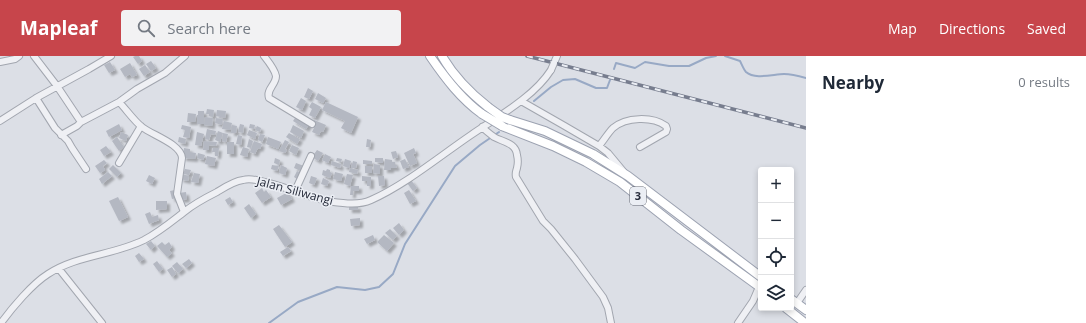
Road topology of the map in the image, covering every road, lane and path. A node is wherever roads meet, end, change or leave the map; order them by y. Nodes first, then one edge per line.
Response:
1 (19, 56) edge
2 (34, 56) edge
3 (111, 56) edge
4 (185, 56) edge
5 (264, 56) edge
6 (430, 56) edge
7 (442, 56) edge
8 (557, 56) edge
9 (0, 62) edge
10 (57, 86) junction
11 (36, 98) junction
12 (521, 101) junction
13 (119, 102) junction
14 (0, 121) edge
15 (81, 122) junction
16 (312, 124) dead end
17 (141, 126) junction
18 (482, 127) junction
19 (61, 135) junction
20 (599, 146) junction
21 (640, 147) dead end
22 (311, 156) dead end
23 (119, 163) dead end
24 (86, 169) dead end
25 (628, 176) junction
26 (295, 191) junction
27 (184, 212) junction
28 (59, 269) junction
29 (758, 275) edge
30 (758, 287) edge
31 (806, 290) edge
32 (758, 292) edge
33 (794, 301) edge
34 (806, 310) edge
35 (790, 311) edge
36 (1, 323) edge
37 (102, 323) edge
38 (611, 323) edge
39 (738, 323) edge
40 (805, 323) edge

1 - 9 street
2 - 10 street
3 - 10 street
4 - 13 street
5 - 16 street
6 - 30 main road, 3, bridge
7 - 25 main road, 3, bridge
8 - 12 street, Jalan Siliwangi, bridge
10 - 11 street
10 - 15 street
11 - 14 street
11 - 19 street
12 - 18 street, Jalan Siliwangi
12 - 20 street
13 - 15 street
13 - 17 street
15 - 19 street
17 - 23 street
17 - 27 street
18 - 26 street, Jalan Siliwangi
18 - 38 street
19 - 24 street
20 - 21 street
20 - 25 street
22 - 26 street
25 - 29 main road, 3
26 - 27 street, Jalan Siliwangi
27 - 28 street, Jalan Siliwangi
28 - 36 street, Jalan Siliwangi
28 - 37 street
31 - 33 street
32 - 39 street
33 - 34 main road
35 - 40 main road

